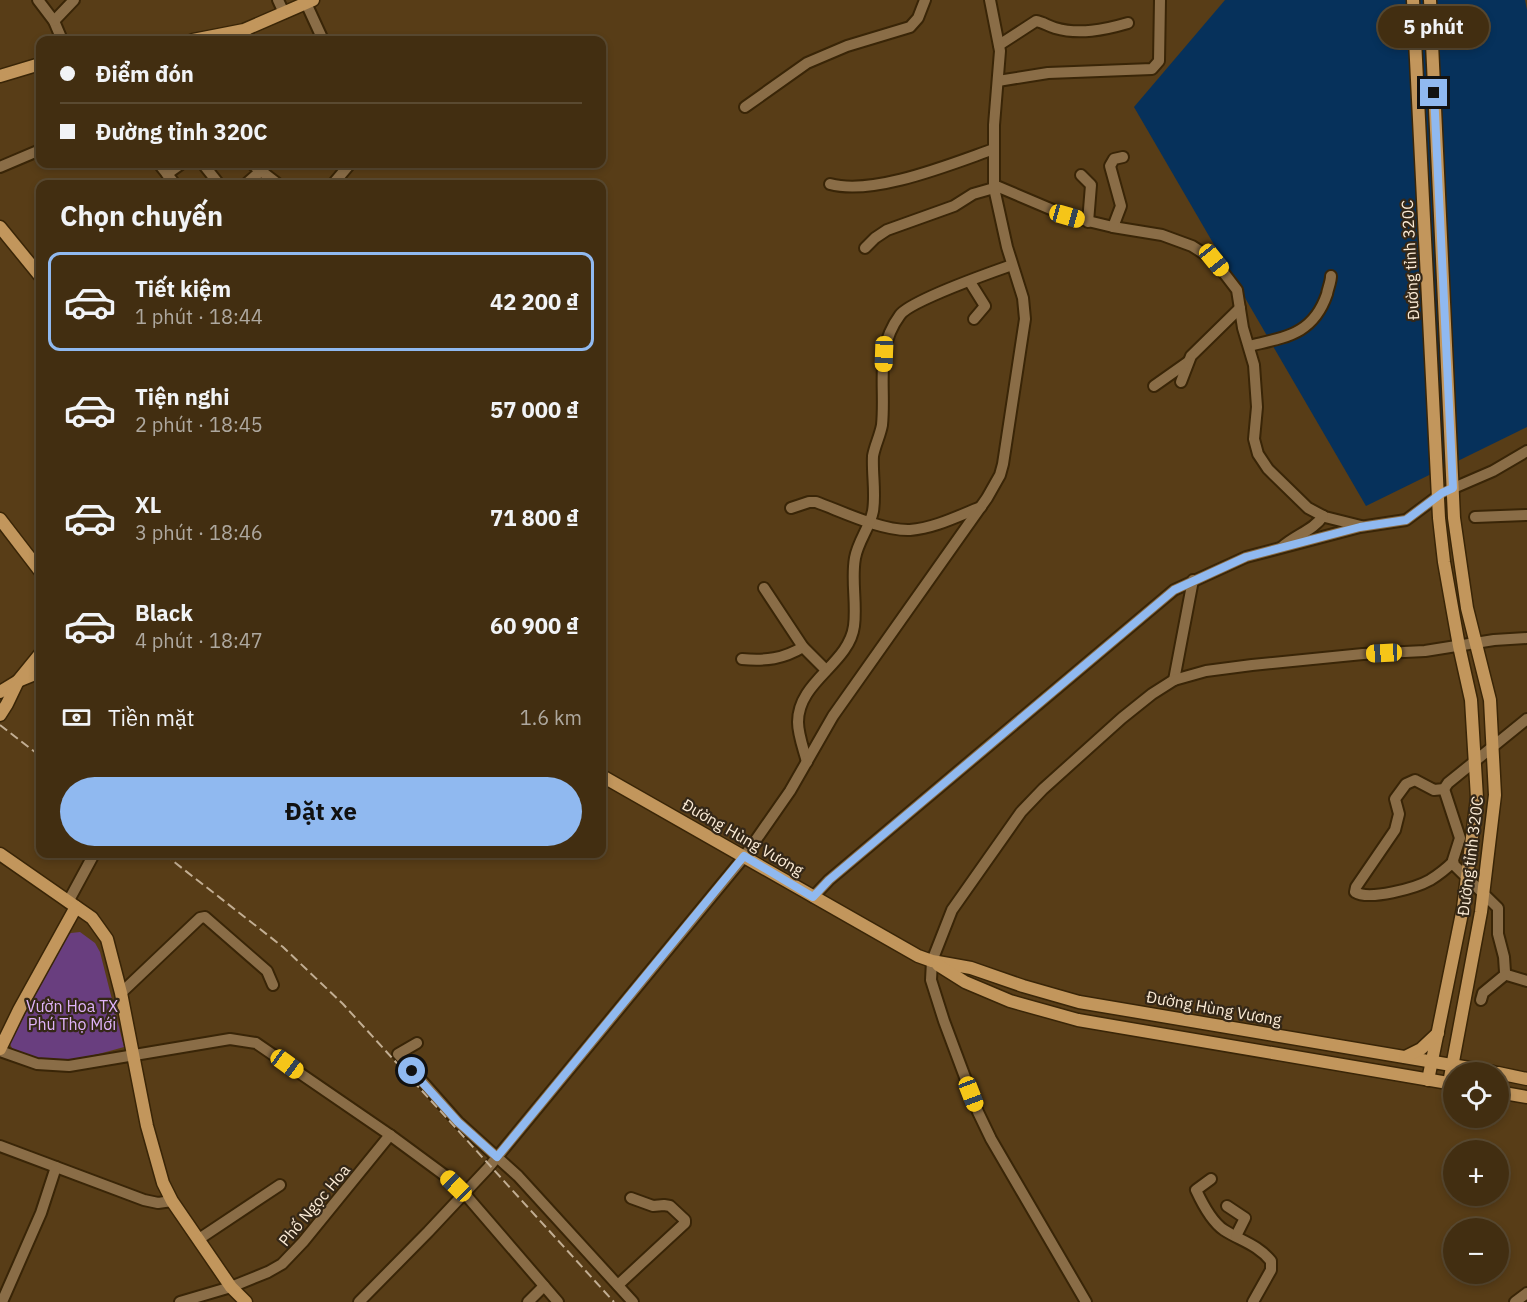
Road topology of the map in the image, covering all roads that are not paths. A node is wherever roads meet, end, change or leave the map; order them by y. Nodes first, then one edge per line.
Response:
1 (38, 0) edge
2 (74, 0) edge
3 (278, 0) edge
4 (925, 0) edge
5 (990, 0) edge
6 (1160, 0) edge
7 (1413, 0) edge
8 (1430, 0) edge
9 (309, 2) edge
10 (284, 13) junction
11 (54, 21) junction
12 (1128, 22) dead end
13 (246, 35) edge
14 (60, 36) edge
15 (322, 36) edge
16 (999, 45) junction
17 (36, 65) edge
18 (0, 76) edge
19 (998, 81) junction
20 (745, 107) dead end
21 (994, 149) junction
22 (36, 152) edge
23 (1123, 157) dead end
24 (0, 167) edge
25 (162, 168) edge
26 (175, 168) edge
27 (206, 168) edge
28 (259, 168) edge
29 (347, 168) edge
30 (262, 170) junction
31 (167, 174) junction
32 (1081, 175) dead end
33 (172, 180) edge
34 (216, 180) edge
35 (251, 180) edge
36 (273, 180) edge
37 (336, 180) edge
38 (830, 184) dead end
39 (994, 186) junction
40 (1088, 222) junction
41 (0, 227) edge
42 (1113, 227) junction
43 (865, 248) dead end
44 (1012, 265) junction
45 (36, 271) edge
46 (1331, 276) dead end
47 (969, 282) junction
48 (1240, 308) junction
49 (974, 319) dead end
50 (1249, 346) junction
51 (1188, 362) junction
52 (1181, 382) dead end
53 (1154, 386) dead end
54 (1527, 451) edge
55 (1453, 488) junction
56 (1438, 497) junction
57 (981, 507) junction
58 (791, 508) dead end
59 (1527, 515) edge
60 (1323, 516) junction
61 (1475, 517) dead end
62 (0, 519) edge
63 (869, 521) junction
64 (1364, 526) junction
65 (1280, 549) junction
66 (36, 566) edge
67 (1193, 580) junction
68 (764, 588) dead end
69 (1527, 638) edge
70 (1476, 643) junction
71 (1459, 646) junction
72 (803, 647) junction
73 (36, 659) edge
74 (742, 659) dead end
75 (826, 670) junction
76 (36, 674) edge
77 (1174, 680) junction
78 (18, 681) junction
79 (0, 692) edge
80 (1, 713) edge
81 (1527, 719) edge
82 (1492, 747) junction
83 (1475, 761) junction
84 (807, 762) junction
85 (606, 778) edge
86 (1444, 789) junction
87 (0, 854) edge
88 (744, 856) junction
89 (92, 858) edge
90 (1453, 862) junction
91 (1467, 879) junction
92 (1483, 894) junction
93 (813, 897) junction
94 (72, 905) junction
95 (932, 961) junction
96 (1506, 974) junction
97 (1527, 981) edge
98 (273, 985) dead end
99 (121, 993) junction
100 (1481, 1000) dead end
101 (1438, 1032) junction
102 (1459, 1036) junction
103 (417, 1043) dead end
104 (0, 1050) edge
105 (134, 1054) junction
106 (1405, 1057) junction
107 (1432, 1061) junction
108 (1454, 1062) edge
109 (1470, 1062) edge
110 (1443, 1063) edge
111 (1509, 1076) edge
112 (1527, 1079) edge
113 (1428, 1080) junction
114 (1443, 1083) edge
115 (1509, 1094) edge
116 (1527, 1097) edge
117 (390, 1135) junction
118 (0, 1146) edge
119 (497, 1157) junction
120 (56, 1167) junction
121 (1211, 1179) dead end
122 (280, 1185) dead end
123 (465, 1194) junction
124 (631, 1198) dead end
125 (172, 1201) junction
126 (1227, 1206) dead end
127 (1236, 1236) junction
128 (199, 1239) junction
129 (618, 1285) junction
130 (544, 1286) junction
131 (231, 1287) junction
132 (1527, 1293) edge
133 (2, 1302) edge
134 (180, 1302) edge
135 (246, 1302) edge
136 (358, 1302) edge
137 (528, 1302) edge
138 (558, 1302) edge
139 (633, 1302) edge
140 (1086, 1302) edge
141 (1253, 1302) edge
142 (1515, 1302) edge

1 - 11 street
2 - 11 street
3 - 10 street
4 - 20 street
5 - 16 street
6 - 19 street
7 - 56 main road, Đường tỉnh 320C
8 - 55 main road, Đường tỉnh 320C
9 - 10 main road
9 - 15 street
10 - 13 main road
11 - 14 street
12 - 16 street
16 - 19 street
17 - 18 main road
19 - 21 street
21 - 38 street
21 - 39 street
22 - 24 street
23 - 42 street
25 - 31 street
26 - 31 street
27 - 34 street
28 - 30 street
29 - 37 street
30 - 35 street
30 - 36 street
31 - 33 street
32 - 40 street
39 - 40 street
39 - 43 street
39 - 44 street
40 - 42 street
41 - 45 main road
42 - 48 street
44 - 47 street
44 - 57 street
46 - 50 street
47 - 49 street
47 - 63 street
48 - 50 street
48 - 51 street
50 - 60 street
51 - 52 street
51 - 53 street
54 - 55 street
55 - 56 street
55 - 70 main road, Đường tỉnh 320C
56 - 64 street
56 - 71 main road, Đường tỉnh 320C
57 - 63 street
57 - 84 street
58 - 63 street
59 - 61 street
60 - 64 street
60 - 65 street
62 - 66 main road
63 - 75 street
64 - 65 street
65 - 67 street
67 - 77 street
67 - 93 street
68 - 72 street
69 - 70 street
70 - 71 street
70 - 82 main road, Đường tỉnh 320C
71 - 77 street
71 - 83 main road, Đường tỉnh 320C
72 - 74 street
72 - 75 street
73 - 78 main road
75 - 84 street
76 - 78 main road
77 - 95 street
78 - 79 main road
78 - 80 main road
81 - 82 street
82 - 83 street
82 - 92 main road, Đường tỉnh 320C
83 - 86 street
83 - 91 main road, Đường tỉnh 320C
84 - 88 street
85 - 88 main road, Đường Hùng Vương
86 - 90 street
86 - 90 street
87 - 94 main road
88 - 93 main road, Đường Hùng Vương
88 - 119 street
89 - 94 street
90 - 91 street
91 - 92 street
91 - 101 main road, Đường tỉnh 320C
92 - 96 street
92 - 102 main road, Đường tỉnh 320C
93 - 95 main road, Đường Hùng Vương
94 - 99 main road
94 - 104 main road
95 - 106 main road, Đường Hùng Vương
95 - 113 main road, Đường Hùng Vương
95 - 140 street
96 - 97 street
96 - 100 street
98 - 99 street
99 - 105 main road
101 - 106 main road
101 - 107 main road, Đường tỉnh 320C
102 - 108 main road, Đường tỉnh 320C
102 - 109 main road
103 - 119 street
104 - 105 street
105 - 117 street
105 - 125 main road
106 - 107 main road, Đường Hùng Vương
107 - 110 main road, Đường Hùng Vương
107 - 113 main road, Đường tỉnh 320C
111 - 112 main road
113 - 114 main road, Đường Hùng Vương
115 - 116 main road
117 - 123 street
117 - 131 street, Phố Ngọc Hoa
118 - 120 street
119 - 123 street
119 - 129 street
120 - 125 street
120 - 133 street
121 - 127 street
122 - 128 street
123 - 130 street
123 - 136 street
124 - 129 street
125 - 128 main road
126 - 127 street
127 - 141 street
128 - 131 main road
129 - 139 street
130 - 137 street
130 - 138 street
131 - 134 street, Phố Ngọc Hoa
131 - 135 main road
132 - 142 street

